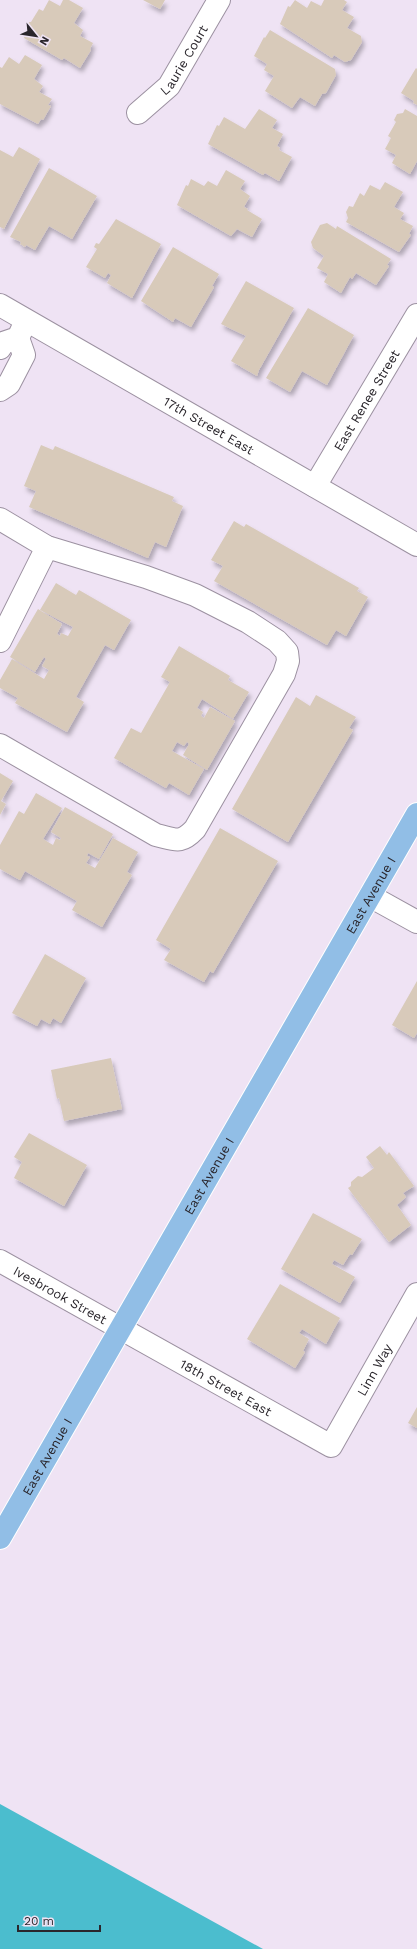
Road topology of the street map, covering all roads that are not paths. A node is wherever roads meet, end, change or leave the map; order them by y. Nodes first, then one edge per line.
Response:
1 (220, 0) edge
2 (138, 113) dead end
3 (0, 305) edge
4 (417, 314) edge
5 (15, 335) edge
6 (0, 390) edge
7 (315, 486) junction
8 (0, 519) edge
9 (417, 545) edge
10 (47, 547) junction
11 (0, 641) edge
12 (0, 744) edge
13 (417, 814) edge
14 (370, 896) junction
15 (417, 922) edge
16 (0, 1261) edge
17 (417, 1294) edge
18 (122, 1328) junction
19 (331, 1446) joint
20 (0, 1538) edge

1 - 2 street, Laurie Court
3 - 5 street, 17th Street East
4 - 7 street, East Renee Street
5 - 6 street
5 - 7 street, 17th Street East
7 - 9 street, 17th Street East
8 - 10 street
10 - 11 street
10 - 12 street
13 - 14 main road, East Avenue I
14 - 15 street
14 - 18 main road, East Avenue I
16 - 18 street, Ivesbrook Street
17 - 19 street, Linn Way
18 - 19 street, 18th Street East
18 - 20 main road, East Avenue I

